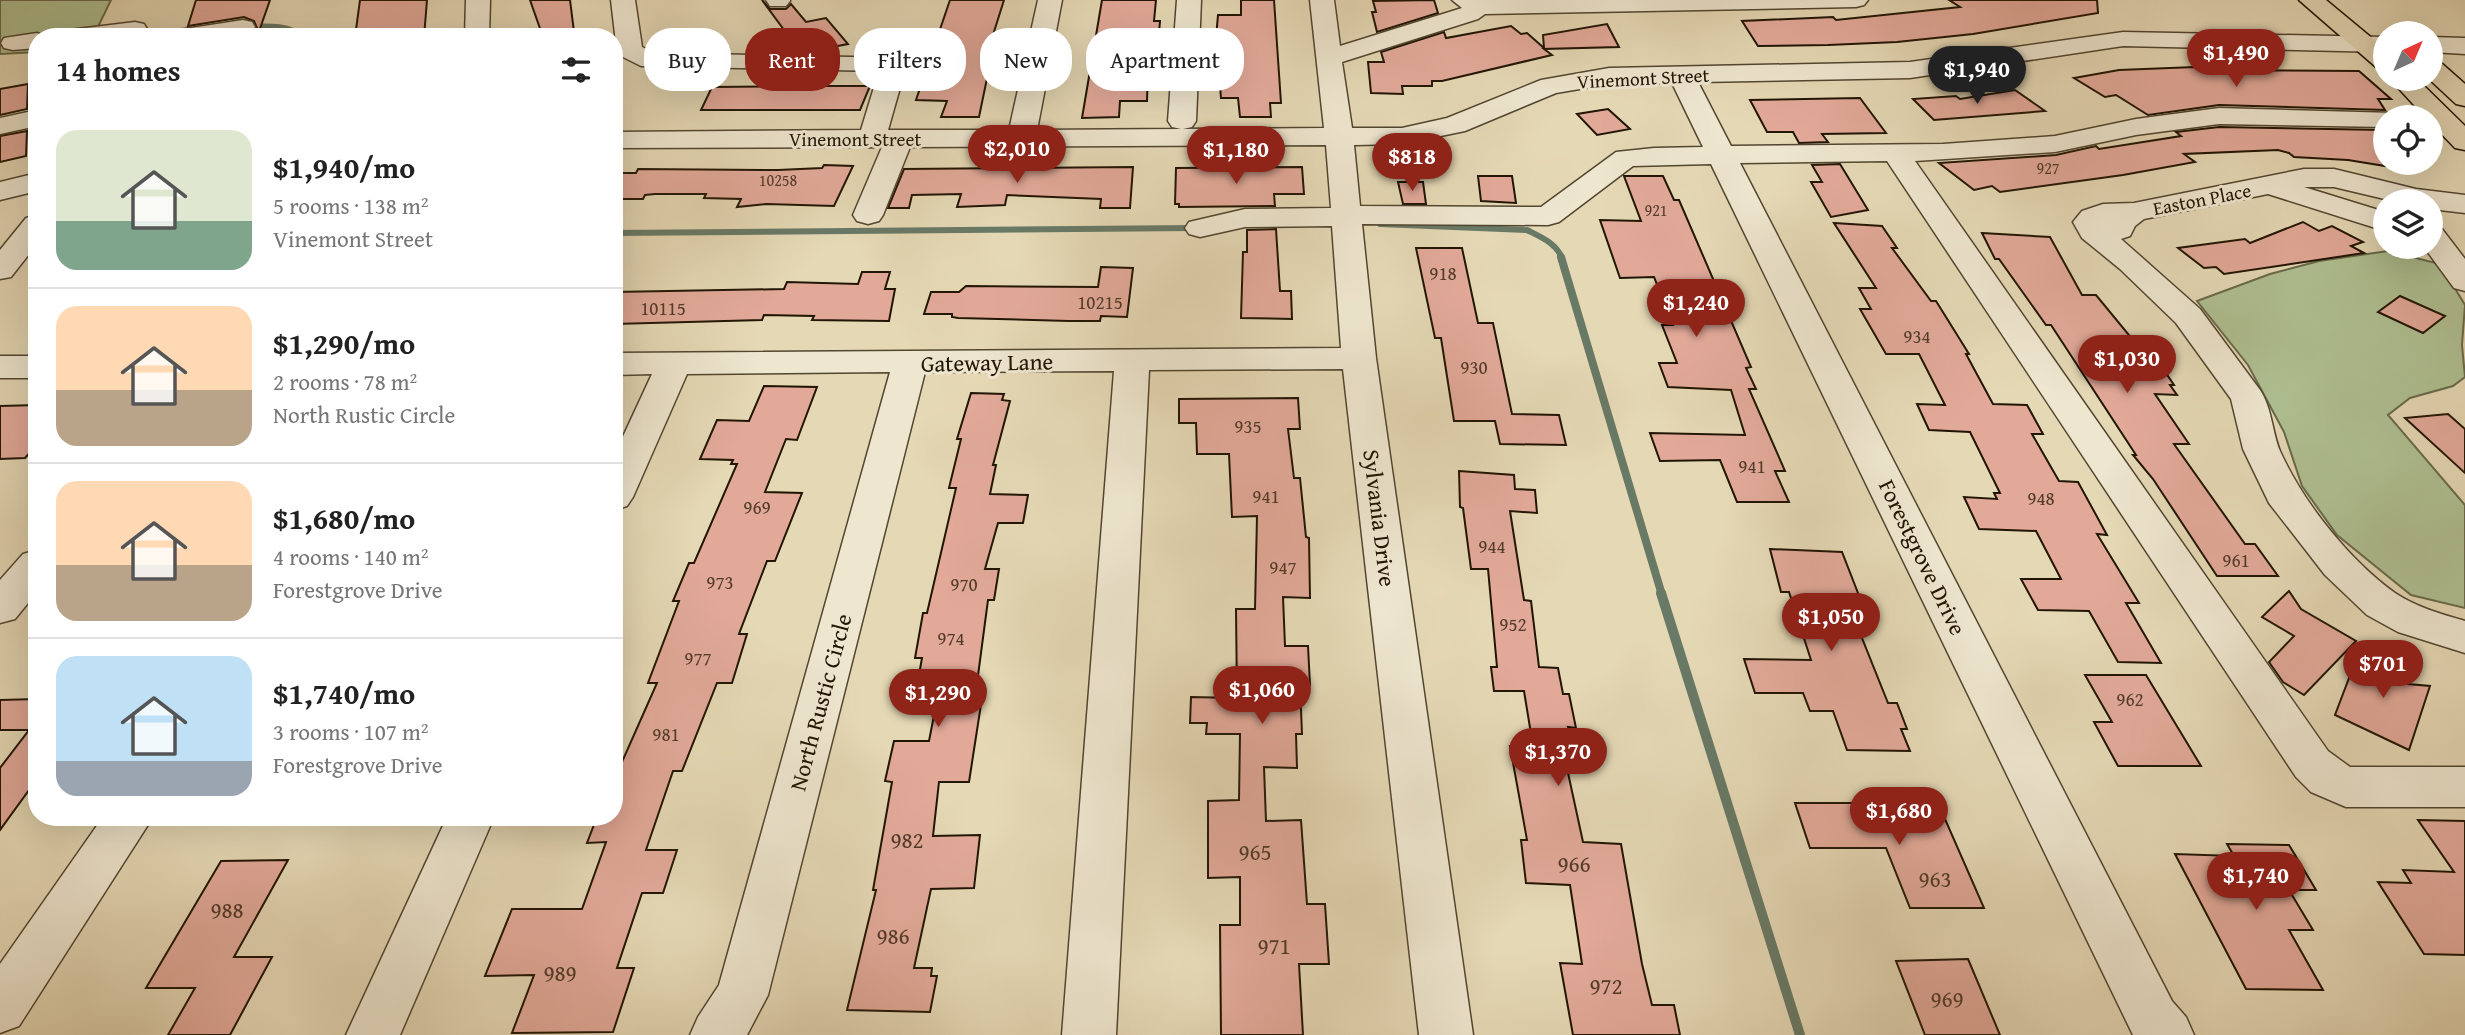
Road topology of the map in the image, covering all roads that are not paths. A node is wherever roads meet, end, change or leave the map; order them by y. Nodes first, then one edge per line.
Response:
1 (478, 0) edge
2 (623, 0) edge
3 (1050, 0) edge
4 (1189, 0) edge
5 (1322, 0) edge
6 (1856, 0) edge
7 (2312, 0) edge
8 (1472, 4) edge
9 (2357, 8) edge
10 (243, 27) dead end
11 (236, 28) edge
12 (477, 28) edge
13 (2373, 30) edge
14 (2373, 36) edge
15 (2373, 40) edge
16 (2443, 46) edge
17 (2465, 47) edge
18 (1328, 54) junction
19 (1682, 76) junction
20 (2443, 78) edge
21 (2413, 91) edge
22 (2465, 97) edge
23 (2425, 105) edge
24 (2373, 118) edge
25 (28, 120) edge
26 (1182, 121) dead end
27 (2443, 124) edge
28 (0, 126) edge
29 (1339, 137) junction
30 (1021, 138) junction
31 (885, 139) junction
32 (623, 140) edge
33 (2465, 142) edge
34 (1895, 152) junction
35 (1723, 154) junction
36 (28, 184) edge
37 (2270, 186) junction
38 (2375, 189) edge
39 (0, 191) edge
40 (2443, 202) edge
41 (2465, 204) edge
42 (868, 215) dead end
43 (2373, 218) edge
44 (1347, 226) junction
45 (1457, 226) dead end
46 (1200, 228) dead end
47 (28, 235) edge
48 (2443, 251) edge
49 (0, 270) edge
50 (2465, 281) edge
51 (1359, 358) junction
52 (1132, 361) junction
53 (910, 363) junction
54 (623, 364) edge
55 (674, 364) junction
56 (0, 367) edge
57 (28, 367) edge
58 (623, 477) edge
59 (28, 575) edge
60 (0, 608) edge
61 (2465, 637) edge
62 (2465, 787) edge
63 (124, 826) edge
64 (467, 826) edge
65 (0, 1008) edge
66 (373, 1035) edge
67 (717, 1035) edge
68 (1089, 1035) edge
69 (1446, 1035) edge
70 (2167, 1035) edge

1 - 12 street
2 - 31 street
3 - 30 street
4 - 26 street
5 - 18 street, Sylvania Drive
6 - 8 street
7 - 14 main road
8 - 18 street
9 - 13 main road
10 - 11 street
15 - 19 street, Vinemont Street
16 - 17 street
18 - 29 street, Sylvania Drive
19 - 29 street, Vinemont Street
19 - 35 street, Forestgrove Drive
20 - 22 main road
21 - 23 main road
24 - 34 street
25 - 28 street
27 - 33 main road
29 - 30 street, Vinemont Street
29 - 44 street, Sylvania Drive
30 - 31 street, Vinemont Street
31 - 32 street, Vinemont Street
31 - 42 street
34 - 35 street
34 - 62 street
35 - 44 street
35 - 70 street, Forestgrove Drive
36 - 39 street
37 - 38 street, Easton Place
37 - 43 street, Easton Place
37 - 61 street, Easton Place
40 - 41 street, Easton Place
44 - 45 street
44 - 46 street
44 - 51 street, Sylvania Drive
47 - 49 street
48 - 50 street
51 - 52 street, Gateway Lane
51 - 69 street, Sylvania Drive
52 - 53 street, Gateway Lane
52 - 68 street
53 - 55 street, Gateway Lane
53 - 67 street, North Rustic Circle
54 - 55 street, Gateway Lane
55 - 58 street
56 - 57 street
59 - 60 street
63 - 65 street
64 - 66 street

